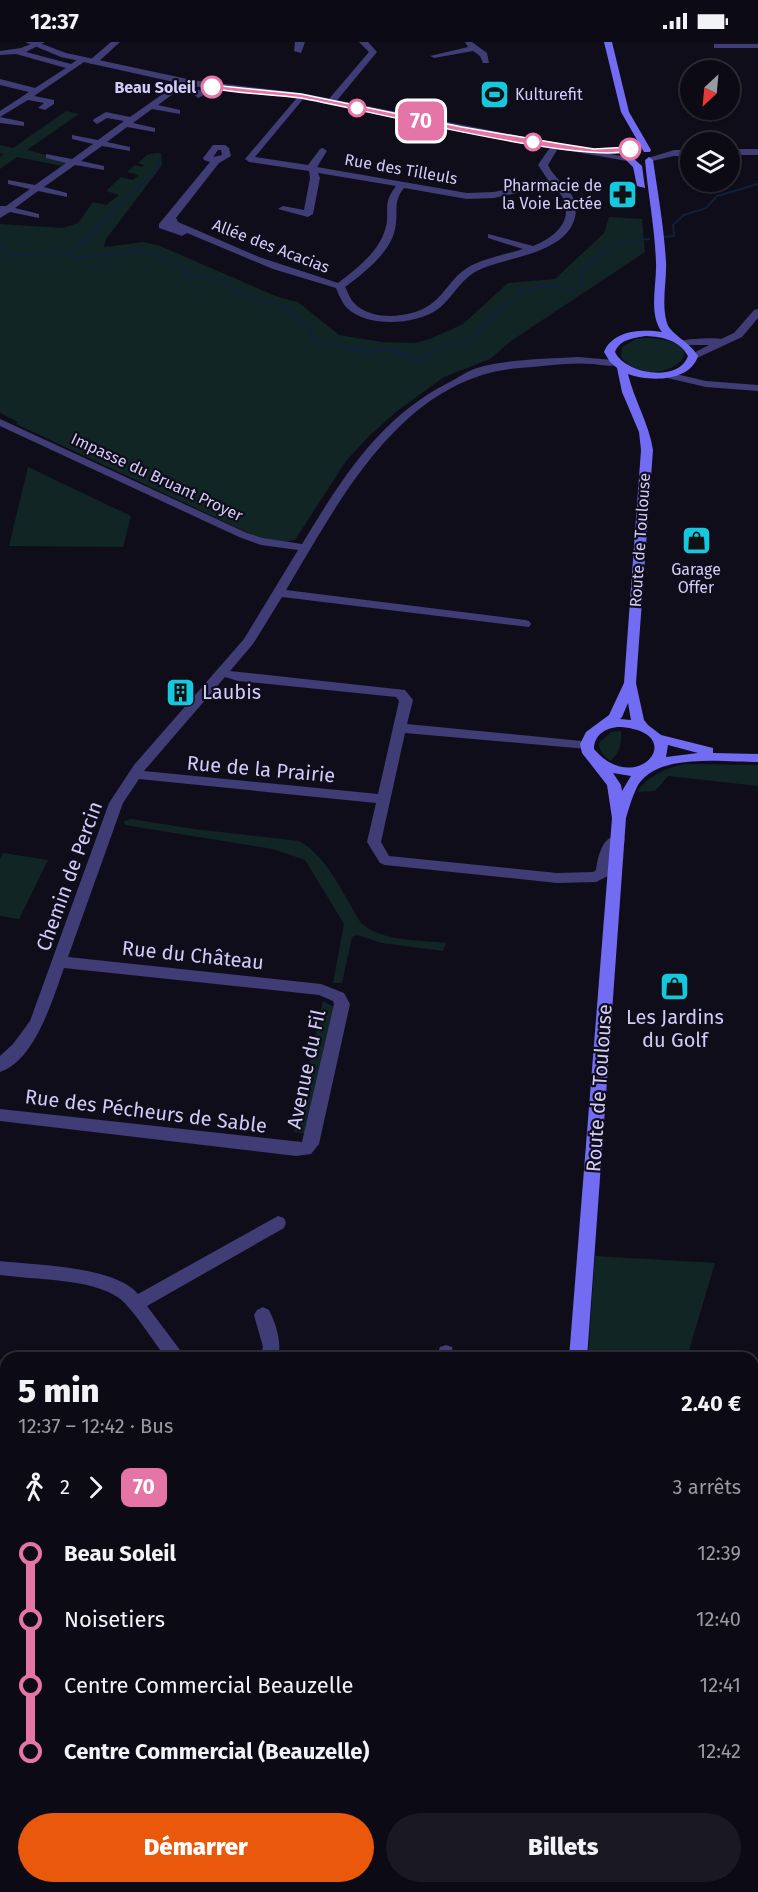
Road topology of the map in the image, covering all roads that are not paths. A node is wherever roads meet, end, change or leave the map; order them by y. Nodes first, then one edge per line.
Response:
1 (116, 42) edge
2 (301, 42) edge
3 (363, 42) edge
4 (466, 42) edge
5 (608, 42) edge
6 (35, 43) edge
7 (717, 46) dead end
8 (758, 46) edge
9 (474, 48) junction
10 (298, 51) dead end
11 (18, 52) junction
12 (0, 53) edge
13 (434, 56) dead end
14 (83, 60) junction
15 (486, 61) dead end
16 (93, 62) junction
17 (72, 67) junction
18 (0, 82) edge
19 (180, 85) junction
20 (35, 91) junction
21 (198, 95) dead end
22 (301, 96) junction
23 (26, 97) junction
24 (331, 102) junction
25 (151, 106) junction
26 (42, 108) dead end
27 (177, 112) dead end
28 (0, 115) edge
29 (0, 120) edge
30 (97, 121) dead end
31 (129, 122) junction
32 (630, 122) junction
33 (21, 124) dead end
34 (152, 130) dead end
35 (75, 137) dead end
36 (100, 143) junction
37 (556, 145) junction
38 (127, 149) dead end
39 (323, 151) dead end
40 (740, 152) edge
41 (758, 152) edge
42 (680, 153) edge
43 (629, 154) junction
44 (649, 155) junction
45 (49, 156) dead end
46 (249, 159) junction
47 (74, 162) junction
48 (101, 168) dead end
49 (313, 170) junction
50 (11, 182) dead end
51 (555, 182) junction
52 (401, 186) junction
53 (38, 189) junction
54 (64, 195) dead end
55 (4, 208) edge
56 (283, 209) dead end
57 (0, 215) edge
58 (36, 216) dead end
59 (491, 236) dead end
60 (658, 236) junction
61 (532, 249) junction
62 (340, 286) junction
63 (659, 291) junction
64 (758, 312) edge
65 (747, 326) junction
66 (637, 334) junction
67 (677, 340) junction
68 (609, 350) junction
69 (578, 360) junction
70 (692, 360) junction
71 (618, 365) junction
72 (667, 375) junction
73 (652, 376) junction
74 (722, 386) junction
75 (758, 388) edge
76 (632, 399) junction
77 (0, 422) edge
78 (305, 549) junction
79 (279, 593) junction
80 (525, 624) dead end
81 (221, 672) junction
82 (630, 683) junction
83 (607, 725) junction
84 (643, 727) junction
85 (400, 728) junction
86 (658, 738) junction
87 (587, 745) junction
88 (734, 757) junction
89 (758, 758) edge
90 (599, 764) junction
91 (649, 767) junction
92 (135, 774) junction
93 (384, 799) junction
94 (620, 818) junction
95 (618, 840) junction
96 (60, 962) junction
97 (321, 990) joint
98 (0, 1066) edge
99 (0, 1115) edge
100 (287, 1149) joint
101 (278, 1223) dead end
102 (0, 1268) edge
103 (136, 1304) junction
104 (263, 1315) dead end
105 (172, 1352) edge
106 (271, 1352) edge
107 (578, 1352) edge

1 - 16 street
2 - 10 street
3 - 24 street
4 - 9 street
5 - 32 main road
6 - 11 street
6 - 14 street
7 - 8 street
9 - 13 street
9 - 15 street
11 - 12 street
11 - 17 street
14 - 16 street
14 - 17 street
16 - 19 street
17 - 20 street
18 - 20 street
19 - 21 street
19 - 22 street
19 - 25 street
20 - 23 street
22 - 24 street
22 - 46 street
23 - 26 street
23 - 28 street
24 - 37 street
25 - 27 street
25 - 31 street
29 - 33 street
30 - 31 street
31 - 34 street
31 - 36 street
32 - 43 main road
32 - 44 main road
35 - 36 street
36 - 38 street
36 - 47 street
37 - 43 street
37 - 51 street
39 - 49 street
40 - 41 street
42 - 44 street
43 - 44 main road
43 - 60 main road
44 - 60 main road
45 - 47 street
46 - 49 street, Rue des Tilleuls
46 - 62 street, Allée des Acacias
47 - 48 street
47 - 53 street
49 - 52 street, Rue des Tilleuls
49 - 56 street
50 - 53 street
51 - 52 street, Rue des Tilleuls
51 - 61 street
52 - 62 street
53 - 54 street
53 - 55 street
55 - 57 street
55 - 58 street
59 - 61 street
60 - 63 main road
61 - 62 street
63 - 66 main road
63 - 67 main road
64 - 65 street
65 - 67 street
65 - 70 street
66 - 67 main road
66 - 68 main road
67 - 70 main road
68 - 69 street, Chemin de Percin
68 - 71 main road, Route de Toulouse
69 - 71 street, Chemin de Percin
69 - 78 street, Chemin de Percin
70 - 72 main road
70 - 74 street
71 - 73 main road
71 - 76 main road, Route de Toulouse
72 - 73 main road
72 - 74 street
73 - 76 main road
74 - 75 street
76 - 82 main road, Route de Toulouse
77 - 78 street, Impasse du Bruant Proyer
78 - 79 street, Chemin de Percin
79 - 80 street
79 - 81 street, Chemin de Percin
81 - 85 street
81 - 92 street, Chemin de Percin
82 - 83 main road, Route de Toulouse
82 - 84 main road, Route de Toulouse
83 - 84 main road
83 - 87 main road
84 - 86 main road
85 - 87 street
85 - 93 street
86 - 88 main road
86 - 91 main road
87 - 90 main road
88 - 89 main road
88 - 91 main road
90 - 91 main road
90 - 94 main road, Route de Toulouse
91 - 94 main road, Route de Toulouse
92 - 93 street, Rue de la Prairie
92 - 96 street, Chemin de Percin
93 - 95 street
94 - 95 main road, Route de Toulouse
95 - 107 main road, Route de Toulouse
96 - 97 street, Rue du Château
96 - 98 street, Chemin de Percin
97 - 100 street, Avenue du Fil
99 - 100 street, Rue des Pécheurs de Sable
101 - 103 street
102 - 103 street
103 - 105 street
104 - 106 street

